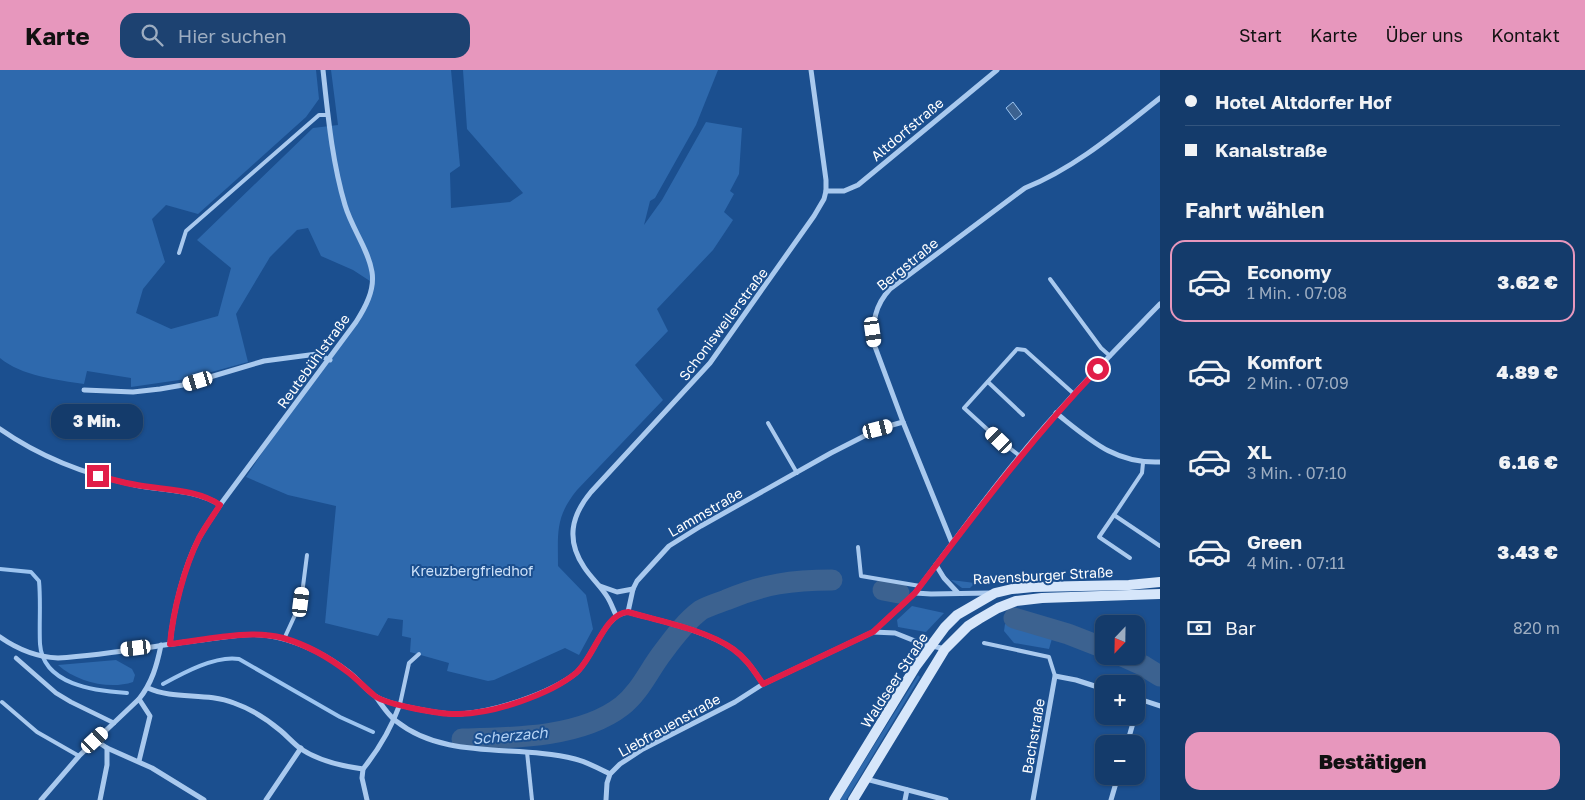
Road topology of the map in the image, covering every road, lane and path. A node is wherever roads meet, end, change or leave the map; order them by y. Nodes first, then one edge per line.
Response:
1 (323, 70) edge
2 (811, 70) edge
3 (996, 70) edge
4 (1160, 98) edge
5 (327, 115) junction
6 (826, 191) junction
7 (179, 253) dead end
8 (1050, 279) dead end
9 (1160, 304) edge
10 (1110, 356) junction
11 (330, 360) junction
12 (988, 382) junction
13 (84, 390) dead end
14 (1074, 394) junction
15 (1056, 414) junction
16 (1022, 415) dead end
17 (903, 422) junction
18 (768, 423) dead end
19 (0, 429) edge
20 (1020, 456) junction
21 (1160, 462) edge
22 (1143, 463) junction
23 (797, 473) junction
24 (220, 505) junction
25 (1114, 515) junction
26 (952, 543) junction
27 (1160, 546) edge
28 (858, 547) dead end
29 (307, 556) dead end
30 (1130, 558) dead end
31 (936, 565) junction
32 (1160, 582) edge
33 (600, 586) junction
34 (920, 586) junction
35 (633, 588) junction
36 (915, 593) junction
37 (958, 593) junction
38 (995, 593) junction
39 (1160, 594) edge
40 (628, 612) junction
41 (616, 615) junction
42 (873, 632) junction
43 (0, 637) edge
44 (284, 638) junction
45 (984, 643) dead end
46 (170, 644) junction
47 (160, 645) junction
48 (931, 645) junction
49 (945, 649) junction
50 (419, 654) dead end
51 (16, 658) dead end
52 (1055, 676) junction
53 (763, 684) junction
54 (1095, 685) edge
55 (148, 688) junction
56 (376, 697) junction
57 (140, 699) junction
58 (1145, 701) edge
59 (2, 702) dead end
60 (400, 704) junction
61 (1160, 706) edge
62 (394, 720) junction
63 (114, 723) junction
64 (95, 740) junction
65 (107, 748) junction
66 (300, 748) junction
67 (527, 752) junction
68 (79, 756) junction
69 (139, 761) junction
70 (363, 769) junction
71 (610, 774) junction
72 (866, 778) junction
73 (1115, 785) edge
74 (907, 790) junction
75 (40, 800) edge
76 (100, 800) edge
77 (204, 800) edge
78 (266, 800) edge
79 (367, 800) edge
80 (532, 800) edge
81 (606, 800) edge
82 (834, 800) edge
83 (853, 800) edge
84 (905, 800) edge
85 (946, 800) edge
86 (1033, 800) edge
87 (1111, 800) edge

1 - 5 street, Reutebühlstraße
2 - 6 street, Schonisweilerstraße
3 - 6 street, Altdorfstraße
4 - 17 street, Bergstraße
5 - 7 lane
5 - 11 street, Reutebühlstraße
6 - 33 street, Schonisweilerstraße
8 - 10 lane
9 - 10 street, Liebfrauenstraße
10 - 14 street, Liebfrauenstraße
11 - 13 street
11 - 24 street, Reutebühlstraße
12 - 14 lane
12 - 16 lane
12 - 20 lane
14 - 15 street, Liebfrauenstraße
15 - 20 street, Liebfrauenstraße
15 - 22 street
17 - 23 street, Lammstraße
17 - 26 street, Bergstraße
18 - 23 lane
19 - 24 street
20 - 26 street, Liebfrauenstraße
21 - 22 street
22 - 25 lane
23 - 35 street, Lammstraße
24 - 46 street, Reutebühlstraße
25 - 27 lane
25 - 30 lane
26 - 31 street, Liebfrauenstraße
28 - 34 lane
29 - 44 lane
31 - 34 street, Liebfrauenstraße
31 - 37 street, Ravensburger Straße
32 - 38 main road, Ravensburger Straße
33 - 35 street
33 - 41 street, Schonisweilerstraße
34 - 36 street, Liebfrauenstraße
35 - 40 street, Lammstraße
36 - 37 street, Ravensburger Straße
36 - 42 street, Liebfrauenstraße
37 - 38 street, Ravensburger Straße
38 - 48 main road, Waldseer Straße
39 - 49 main road, Ravensburger Straße
40 - 41 street
40 - 53 street
41 - 60 street
42 - 48 street
42 - 53 street, Liebfrauenstraße
43 - 47 street
44 - 46 street
44 - 56 street
45 - 52 lane
46 - 47 street
47 - 55 street
48 - 49 street
48 - 82 main road, Waldseer Straße
49 - 72 main road, Waldseer Straße
50 - 60 lane
51 - 63 street
52 - 54 street
52 - 86 street, Bachstraße
53 - 71 street, Liebfrauenstraße
55 - 57 street
55 - 66 street
56 - 60 street
56 - 62 street
57 - 63 street
57 - 69 street
58 - 61 street
59 - 68 lane
60 - 62 street
62 - 67 street
62 - 70 street
63 - 64 street
64 - 65 street
64 - 68 street
65 - 69 street
65 - 76 street
66 - 70 street
66 - 78 street
67 - 71 street
67 - 80 lane
68 - 75 street
69 - 77 street
70 - 79 street
71 - 81 street, Liebfrauenstraße
72 - 74 street
72 - 83 main road, Waldseer Straße
73 - 87 street
74 - 84 street
74 - 85 street

